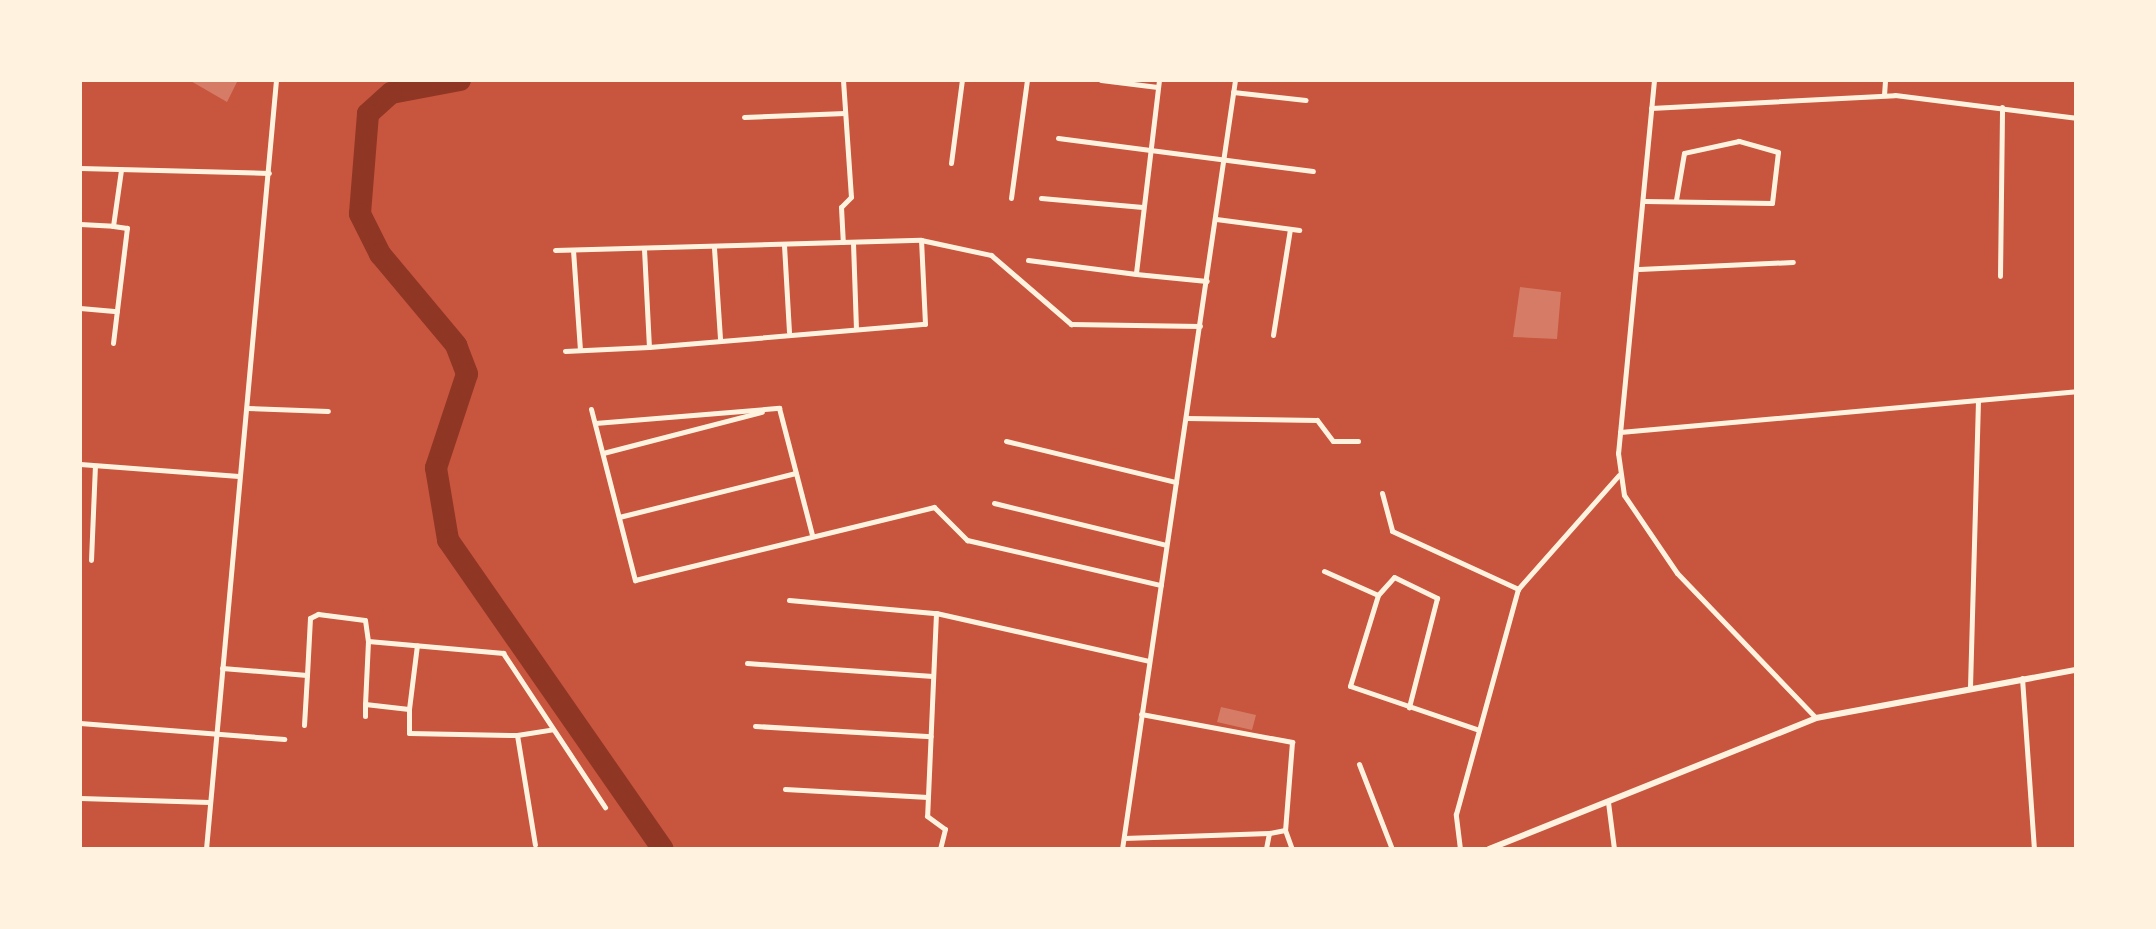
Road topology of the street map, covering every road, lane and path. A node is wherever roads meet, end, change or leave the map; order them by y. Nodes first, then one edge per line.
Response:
1 (276, 80) edge
2 (843, 80) edge
3 (962, 80) edge
4 (1027, 80) edge
5 (1100, 80) edge
6 (1234, 80) edge
7 (1654, 80) edge
8 (1885, 80) edge
9 (1158, 84) edge
10 (1233, 92) junction
11 (1884, 95) junction
12 (1306, 100) dead end
13 (2002, 107) junction
14 (1652, 108) junction
15 (845, 114) junction
16 (744, 116) dead end
17 (2076, 118) edge
18 (1058, 138) dead end
19 (1151, 147) junction
20 (1225, 156) junction
21 (951, 164) dead end
22 (80, 168) edge
23 (121, 170) junction
24 (1313, 171) dead end
25 (269, 172) junction
26 (1011, 198) dead end
27 (1041, 198) dead end
28 (1676, 200) junction
29 (1645, 201) junction
30 (1143, 207) junction
31 (1216, 219) junction
32 (80, 224) edge
33 (113, 226) junction
34 (1290, 229) junction
35 (1299, 230) dead end
36 (921, 240) junction
37 (843, 243) junction
38 (853, 243) junction
39 (784, 245) junction
40 (644, 248) junction
41 (714, 248) junction
42 (556, 250) dead end
43 (574, 250) junction
44 (1028, 260) dead end
45 (1794, 262) dead end
46 (1639, 269) junction
47 (1136, 274) junction
48 (2000, 276) dead end
49 (1208, 282) junction
50 (80, 308) edge
51 (117, 311) junction
52 (1200, 326) junction
53 (856, 329) junction
54 (789, 334) junction
55 (1273, 335) dead end
56 (720, 339) junction
57 (113, 343) dead end
58 (649, 347) junction
59 (580, 350) junction
60 (565, 351) dead end
61 (2076, 392) edge
62 (1978, 401) junction
63 (248, 408) junction
64 (779, 408) junction
65 (591, 409) dead end
66 (328, 410) dead end
67 (1186, 418) junction
68 (595, 423) junction
69 (1620, 432) junction
70 (1358, 440) dead end
71 (1006, 442) dead end
72 (602, 453) junction
73 (80, 464) edge
74 (95, 466) junction
75 (796, 473) junction
76 (1619, 474) junction
77 (239, 476) junction
78 (1176, 482) junction
79 (1382, 493) dead end
80 (994, 503) dead end
81 (619, 518) junction
82 (812, 536) junction
83 (1166, 546) junction
84 (91, 560) dead end
85 (1324, 571) dead end
86 (1161, 585) junction
87 (1518, 589) junction
88 (1378, 595) junction
89 (789, 600) dead end
90 (936, 612) junction
91 (368, 641) junction
92 (417, 645) junction
93 (1149, 661) junction
94 (747, 663) dead end
95 (222, 668) junction
96 (2076, 670) edge
97 (307, 675) junction
98 (933, 676) junction
99 (2022, 678) junction
100 (1970, 687) junction
101 (365, 704) junction
102 (1409, 707) junction
103 (409, 709) junction
104 (1140, 714) junction
105 (365, 716) dead end
106 (1816, 718) junction
107 (80, 724) edge
108 (304, 725) dead end
109 (756, 726) dead end
110 (554, 728) junction
111 (1476, 729) junction
112 (216, 733) junction
113 (517, 735) junction
114 (931, 736) junction
115 (284, 739) dead end
116 (1359, 764) dead end
117 (784, 790) dead end
118 (928, 797) junction
119 (80, 798) edge
120 (209, 802) junction
121 (1608, 802) junction
122 (606, 807) dead end
123 (1285, 830) junction
124 (1269, 833) junction
125 (1124, 838) junction
126 (535, 845) dead end
127 (206, 849) edge
128 (940, 849) edge
129 (1122, 849) edge
130 (1266, 849) edge
131 (1292, 849) edge
132 (1392, 849) edge
133 (1460, 849) edge
134 (1489, 849) edge
135 (1614, 849) edge
136 (2034, 849) edge

1 - 25 street
2 - 15 street
3 - 21 street
4 - 26 street
5 - 9 street
6 - 10 street
7 - 14 street
8 - 11 street
9 - 19 street
10 - 12 street
10 - 20 street
11 - 13 street
11 - 14 street
13 - 17 street
13 - 48 street
14 - 29 street
15 - 16 street
15 - 37 street
18 - 19 street
19 - 20 street
19 - 30 street
20 - 24 street
20 - 31 street
22 - 23 street
23 - 25 street
23 - 33 street
25 - 63 street
27 - 30 street
28 - 28 street
28 - 29 street
29 - 46 street
30 - 47 street
31 - 34 street
31 - 49 street
32 - 33 street
33 - 51 street
34 - 35 street
34 - 55 street
36 - 38 street
36 - 52 street
36 - 53 street
37 - 38 street
37 - 39 street
38 - 53 street
39 - 41 street
39 - 54 street
40 - 41 street
40 - 43 street
40 - 58 street
41 - 56 street
42 - 43 street
43 - 59 street
44 - 47 street
45 - 46 street
46 - 69 street
47 - 49 street
49 - 52 street
50 - 51 street
51 - 57 street
52 - 67 street
53 - 54 street
54 - 56 street
56 - 58 street
58 - 59 street
59 - 60 street
61 - 62 street
62 - 69 street
62 - 100 street
63 - 66 street
63 - 77 street
64 - 68 street
64 - 72 street
64 - 75 street
65 - 68 street
67 - 70 street
67 - 78 street
68 - 72 street
69 - 76 street
71 - 78 street
72 - 81 street
73 - 74 street
74 - 77 street
74 - 84 street
75 - 81 street
75 - 82 street
76 - 87 street
76 - 106 street
77 - 95 street
78 - 83 street
79 - 87 street
80 - 83 street
81 - 82 street
82 - 86 street
83 - 86 street
85 - 88 street
86 - 93 street
87 - 111 street
88 - 102 street
88 - 102 street
89 - 90 street
90 - 93 street
90 - 98 street
91 - 92 street
91 - 97 street
91 - 101 street
92 - 103 street
92 - 110 street
93 - 104 street
94 - 98 street
95 - 97 street
95 - 112 street
96 - 99 street
97 - 108 street
98 - 114 street
99 - 100 street
99 - 136 street
100 - 106 street
101 - 103 street
101 - 105 street
102 - 111 street
103 - 113 street
104 - 123 street
104 - 125 street
106 - 121 street
107 - 112 street
109 - 114 street
110 - 113 street
110 - 122 street
111 - 133 street
112 - 115 street
112 - 120 street
113 - 126 street
114 - 118 street
116 - 132 street
117 - 118 street
118 - 128 street
119 - 120 street
120 - 127 street
121 - 134 street
121 - 135 street
123 - 124 street
123 - 131 street
124 - 125 street
124 - 130 street
125 - 129 street

